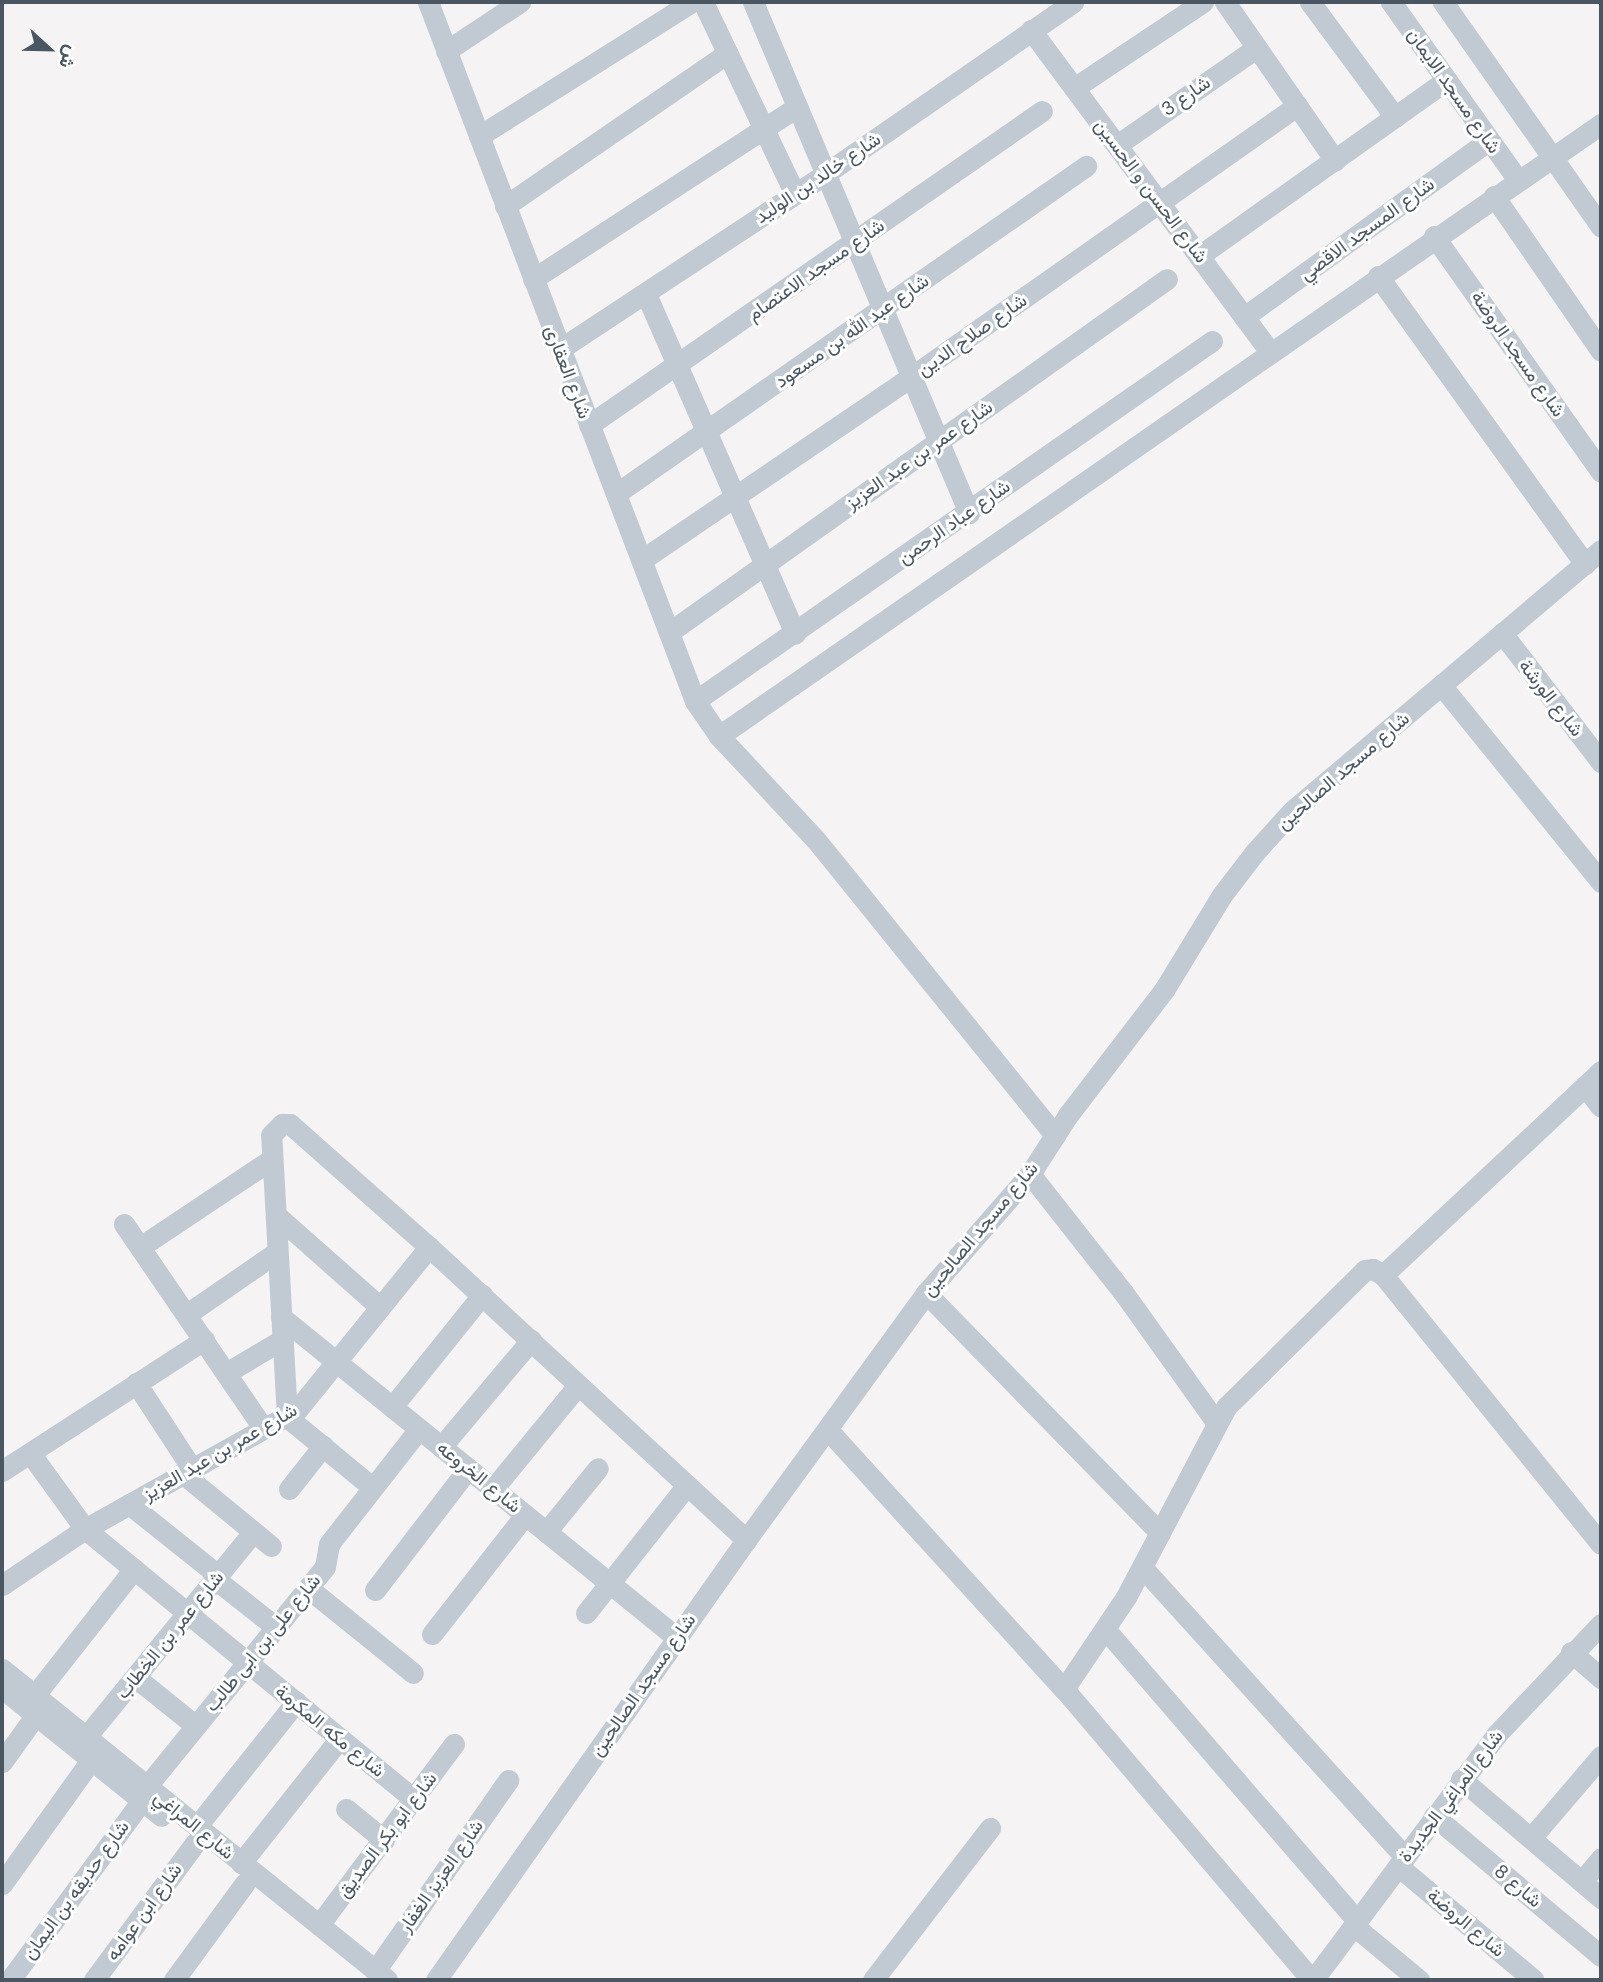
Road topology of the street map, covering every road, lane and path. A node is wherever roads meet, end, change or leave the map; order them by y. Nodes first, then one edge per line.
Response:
1 (428, 2) edge
2 (520, 2) edge
3 (692, 2) edge
4 (703, 2) edge
5 (753, 2) edge
6 (1073, 2) edge
7 (1203, 2) edge
8 (1225, 2) edge
9 (1310, 2) edge
10 (1391, 2) edge
11 (1443, 2) edge
12 (1031, 30) junction
13 (1256, 48) junction
14 (446, 51) junction
15 (727, 52) junction
16 (1447, 80) junction
17 (1074, 88) junction
18 (1297, 106) junction
19 (797, 107) junction
20 (1042, 111) dead end
21 (1395, 117) junction
22 (1601, 124) edge
23 (764, 129) junction
24 (479, 136) junction
25 (1489, 140) junction
26 (1117, 145) junction
27 (1553, 157) junction
28 (1335, 160) junction
29 (1086, 166) dead end
30 (825, 174) junction
31 (1518, 180) junction
32 (794, 194) junction
33 (1494, 196) junction
34 (1159, 203) junction
35 (505, 206) junction
36 (1601, 227) edge
37 (1434, 236) junction
38 (855, 244) junction
39 (1199, 256) junction
40 (1378, 276) junction
41 (533, 279) junction
42 (1167, 279) dead end
43 (646, 294) junction
44 (883, 309) junction
45 (1244, 317) junction
46 (1212, 341) dead end
47 (560, 349) junction
48 (1601, 351) edge
49 (1270, 352) junction
50 (677, 365) junction
51 (911, 377) junction
52 (589, 425) junction
53 (707, 432) junction
54 (939, 441) junction
55 (1601, 472) edge
56 (617, 494) junction
57 (735, 497) junction
58 (968, 513) junction
59 (1593, 557) edge
60 (643, 559) junction
61 (765, 564) junction
62 (671, 631) junction
63 (1502, 633) junction
64 (795, 634) junction
65 (1440, 685) junction
66 (695, 701) junction
67 (719, 737) junction
68 (1601, 762) edge
69 (1601, 882) edge
70 (1601, 1071) edge
71 (1584, 1086) junction
72 (1601, 1107) edge
73 (1055, 1135) junction
74 (272, 1159) junction
75 (1030, 1174) junction
76 (276, 1215) junction
77 (124, 1224) dead end
78 (140, 1247) junction
79 (429, 1247) junction
80 (277, 1252) junction
81 (1383, 1275) junction
82 (926, 1293) junction
83 (482, 1295) junction
84 (380, 1307) junction
85 (187, 1314) junction
86 (281, 1317) junction
87 (204, 1339) junction
88 (283, 1339) junction
89 (531, 1340) junction
90 (337, 1363) junction
91 (226, 1373) junction
92 (136, 1382) junction
93 (578, 1385) junction
94 (392, 1407) junction
95 (287, 1417) junction
96 (1216, 1422) junction
97 (263, 1428) junction
98 (419, 1429) junction
99 (828, 1430) junction
100 (323, 1446) junction
101 (441, 1447) junction
102 (30, 1452) junction
103 (598, 1468) dead end
104 (468, 1469) junction
105 (186, 1470) junction
106 (2, 1471) edge
107 (687, 1485) junction
108 (372, 1487) junction
109 (289, 1489) dead end
110 (493, 1489) junction
111 (129, 1504) junction
112 (525, 1515) junction
113 (85, 1528) junction
114 (253, 1532) junction
115 (546, 1532) junction
116 (1160, 1533) junction
117 (746, 1540) junction
118 (1601, 1544) edge
119 (271, 1546) dead end
120 (1143, 1567) junction
121 (134, 1569) junction
122 (216, 1577) junction
123 (610, 1583) junction
124 (2, 1585) edge
125 (308, 1588) junction
126 (375, 1590) dead end
127 (187, 1613) junction
128 (586, 1613) dead end
129 (1601, 1624) edge
130 (275, 1627) junction
131 (1106, 1630) junction
132 (432, 1634) dead end
133 (676, 1637) junction
134 (1571, 1652) junction
135 (247, 1662) junction
136 (2, 1669) edge
137 (413, 1674) dead end
138 (135, 1677) junction
139 (1601, 1678) edge
140 (2, 1688) edge
141 (1064, 1689) junction
142 (296, 1702) junction
143 (32, 1707) junction
144 (196, 1726) junction
145 (86, 1737) junction
146 (340, 1738) junction
147 (454, 1744) dead end
148 (1601, 1756) edge
149 (91, 1760) junction
150 (2, 1762) edge
151 (1461, 1779) junction
152 (508, 1780) dead end
153 (145, 1793) junction
154 (414, 1799) junction
155 (346, 1809) dead end
156 (1434, 1816) junction
157 (990, 1828) dead end
158 (196, 1835) junction
159 (1531, 1839) junction
160 (384, 1840) junction
161 (1601, 1858) edge
162 (1401, 1861) junction
163 (243, 1873) junction
164 (1582, 1881) junction
165 (2, 1884) edge
166 (1601, 1898) edge
167 (1355, 1923) junction
168 (318, 1925) junction
169 (1601, 1956) edge
170 (376, 1977) edge
171 (10, 1980) edge
172 (94, 1980) edge
173 (174, 1980) edge
174 (436, 1980) edge
175 (873, 1980) edge
176 (1313, 1980) edge
177 (1419, 1980) edge
178 (1534, 1980) edge

1 - 14 street, شارع العقارى
2 - 14 street
3 - 24 street
4 - 15 street
5 - 19 street
6 - 12 street, شارع خالد بن الوليد
7 - 17 street
8 - 13 street
9 - 21 street
10 - 16 street, شارع مسجد الايمان
11 - 27 street
12 - 17 street, شارع الحسن و الحسين
12 - 30 street, شارع خالد بن الوليد
13 - 18 street
13 - 26 street, شارع 3
14 - 24 street, شارع العقارى
15 - 23 street
15 - 35 street
16 - 21 street
16 - 25 street, شارع مسجد الايمان
17 - 26 street, شارع الحسن و الحسين
18 - 28 street
18 - 34 street, شارع صلاح الدين
19 - 23 street
19 - 30 street
20 - 38 street, شارع مسجد الاعتصام
21 - 28 street
22 - 27 street
23 - 32 street
23 - 41 street
24 - 35 street, شارع العقارى
25 - 31 street, شارع مسجد الايمان
25 - 45 street, شارع المسجد الاقصي
26 - 34 street, شارع الحسن و الحسين
27 - 31 street
27 - 36 street
28 - 39 street
29 - 44 street, شارع عبد الله بن مسعود
30 - 32 street, شارع خالد بن الوليد
30 - 38 street
31 - 33 street
32 - 43 street, شارع خالد بن الوليد
33 - 37 street
33 - 48 street
34 - 39 street, شارع الحسن و الحسين
34 - 51 street, شارع صلاح الدين
35 - 41 street, شارع العقارى
37 - 40 street
37 - 55 street, شارع مسجد الروضة
38 - 44 street
38 - 50 street, شارع مسجد الاعتصام
39 - 45 street, شارع الحسن و الحسين
40 - 49 street
40 - 59 street
41 - 47 street, شارع العقارى
42 - 54 street, شارع عمر بن عبد العزيز
43 - 47 street, شارع خالد بن الوليد
43 - 50 street
44 - 51 street
44 - 53 street, شارع عبد الله بن مسعود
45 - 49 street, شارع الحسن و الحسين
46 - 58 street, شارع عباد الرحمن
47 - 52 street, شارع العقارى
49 - 67 street
50 - 52 street, شارع مسجد الاعتصام
50 - 53 street
51 - 54 street
51 - 57 street, شارع صلاح الدين
52 - 56 street, شارع العقارى
53 - 56 street, شارع عبد الله بن مسعود
53 - 57 street
54 - 58 street
54 - 61 street, شارع عمر بن عبد العزيز
56 - 60 street, شارع العقارى
57 - 60 street, شارع صلاح الدين
57 - 61 street
58 - 64 street, شارع عباد الرحمن
59 - 63 street, شارع مسجد الصالحين
60 - 62 street, شارع العقارى
61 - 62 street, شارع عمر بن عبد العزيز
61 - 64 street
62 - 66 street, شارع العقارى
63 - 65 street, شارع مسجد الصالحين
63 - 68 street, شارع الورشة
64 - 66 street, شارع عباد الرحمن
65 - 69 street
65 - 73 street, شارع مسجد الصالحين
66 - 67 street, شارع العقارى
67 - 73 street, شارع العقارى
70 - 71 street
71 - 72 street
71 - 81 street
73 - 75 street, شارع مسجد الصالحين
74 - 76 street
74 - 78 street
74 - 79 street
75 - 82 street, شارع مسجد الصالحين
75 - 96 street
76 - 80 street
76 - 84 street
77 - 78 street
78 - 85 street
79 - 83 street
79 - 84 street, شارع عمر بن عبد العزيز
80 - 85 street
80 - 86 street
81 - 96 street
81 - 118 street
82 - 99 street, شارع مسجد الصالحين
82 - 116 street
83 - 89 street
83 - 94 street
84 - 90 street, شارع عمر بن عبد العزيز
85 - 87 street
86 - 88 street
86 - 90 street, شارع الخروعه
87 - 91 street
87 - 92 street
88 - 91 street
88 - 95 street
89 - 93 street
89 - 101 street
90 - 94 street, شارع الخروعه
90 - 95 street, شارع عمر بن عبد العزيز
91 - 97 street
92 - 102 street
92 - 105 street
93 - 107 street
93 - 110 street
94 - 98 street, شارع الخروعه
95 - 97 street, شارع عمر بن عبد العزيز
95 - 100 street
96 - 116 street
97 - 105 street, شارع عمر بن عبد العزيز
98 - 101 street, شارع الخروعه
98 - 108 street, شارع على بن ابى طالب
99 - 117 street, شارع مسجد الصالحين
99 - 141 street
100 - 108 street
100 - 109 street
101 - 104 street, شارع الخروعه
102 - 106 street
102 - 113 street, شارع مكه المكرمة
103 - 115 street
104 - 110 street, شارع الخروعه
104 - 126 street
105 - 111 street, شارع عمر بن عبد العزيز
105 - 114 street
107 - 117 street
107 - 123 street
108 - 125 street, شارع على بن ابى طالب
110 - 112 street, شارع الخروعه
111 - 113 street, شارع عمر بن عبد العزيز
111 - 122 street
112 - 115 street, شارع الخروعه
112 - 132 street
113 - 121 street, شارع مكه المكرمة
113 - 124 street, شارع عمر بن عبد العزيز
114 - 119 street
114 - 122 street, شارع عمر بن الخطاب
115 - 123 street, شارع الخروعه
116 - 120 street
117 - 133 street, شارع مسجد الصالحين
120 - 131 street
120 - 162 street, شارع الروضة
121 - 127 street, شارع مكه المكرمة
121 - 143 street
122 - 127 street, شارع عمر بن الخطاب
122 - 130 street
123 - 128 street
123 - 133 street, شارع الخروعه
125 - 130 street, شارع على بن ابى طالب
125 - 137 street
127 - 135 street, شارع مكه المكرمة
127 - 138 street, شارع عمر بن الخطاب
129 - 134 street, شارع المراغي الجديدة
130 - 135 street, شارع على بن ابى طالب
131 - 141 street
131 - 167 street
133 - 174 street, شارع مسجد الصالحين
134 - 139 street
134 - 151 street, شارع المراغي الجديدة
135 - 142 street, شارع مكه المكرمة
135 - 144 street, شارع على بن ابى طالب
136 - 143 street, شارع المراغي
138 - 144 street
138 - 145 street, شارع عمر بن الخطاب
140 - 143 street, شارع المراغي
141 - 176 street
142 - 146 street, شارع مكه المكرمة
142 - 158 street, شارع ابن عوامه
143 - 145 street, شارع المراغي
143 - 149 street, شارع المراغي
143 - 150 street
144 - 153 street, شارع على بن ابى طالب
145 - 153 street, شارع المراغي
146 - 154 street, شارع مكه المكرمة
146 - 163 street
147 - 154 street, شارع ابو بكر الصديق
148 - 159 street
149 - 153 street, شارع المراغي
149 - 165 street
151 - 156 street, شارع المراغي الجديدة
151 - 159 street
152 - 170 street, شارع العزيز الغفار
153 - 158 street, شارع المراغي
153 - 171 street, شارع حديقه بن اليمان
154 - 160 street, شارع ابو بكر الصديق
155 - 160 street
156 - 162 street, شارع المراغي الجديدة
156 - 169 street, شارع 8
157 - 175 street
158 - 163 street, شارع المراغي
158 - 172 street, شارع ابن عوامه
159 - 164 street
160 - 168 street, شارع ابو بكر الصديق
161 - 164 street
162 - 167 street, شارع المراغي الجديدة
162 - 178 street, شارع الروضة
163 - 168 street, شارع المراغي
163 - 170 street, شارع المراغي
163 - 173 street
164 - 166 street
167 - 176 street, شارع المراغي الجديدة
167 - 177 street
168 - 170 street, شارع المراغي

